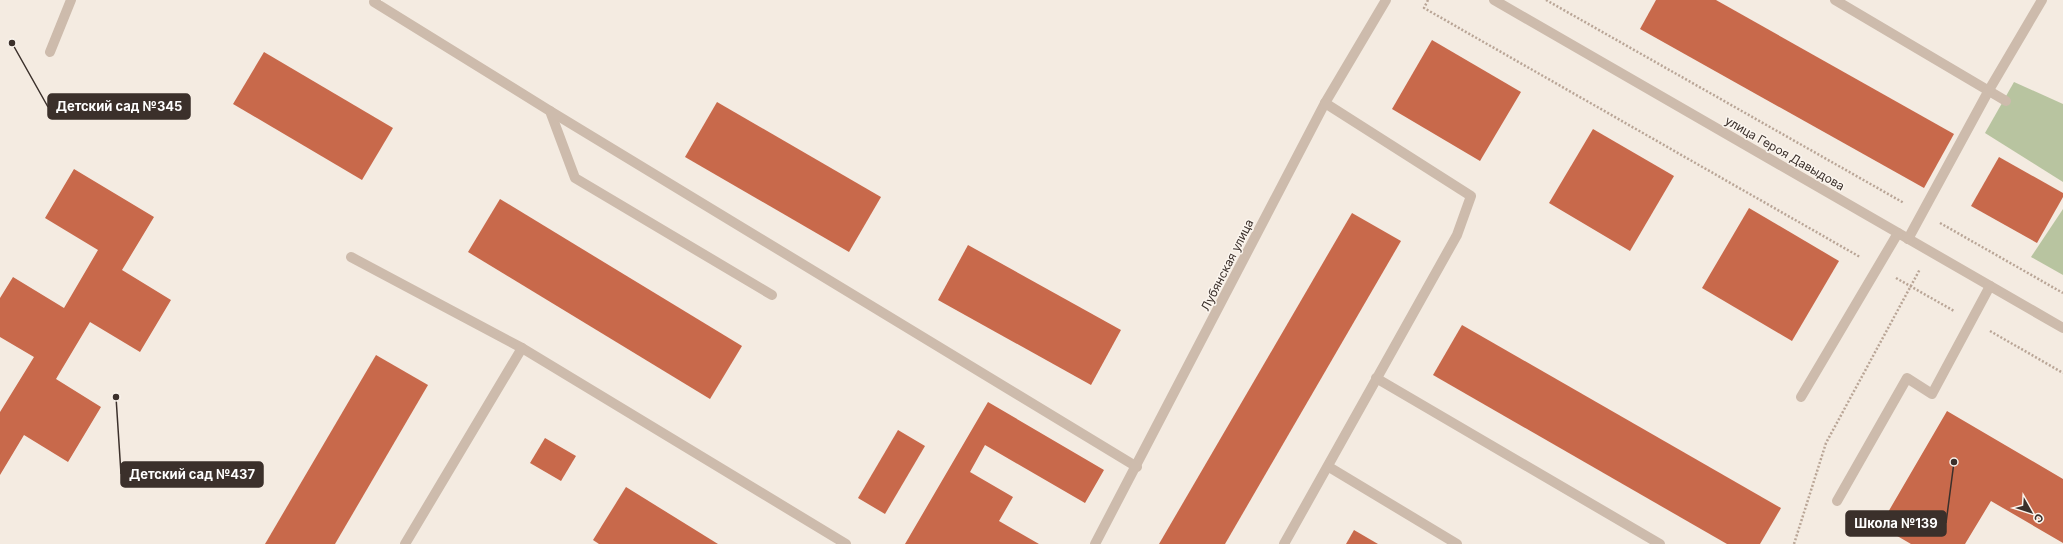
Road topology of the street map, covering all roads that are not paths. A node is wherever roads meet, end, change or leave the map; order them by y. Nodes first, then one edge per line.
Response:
1 (71, 0) edge
2 (1386, 0) edge
3 (1494, 0) edge
4 (1836, 0) edge
5 (2042, 0) edge
6 (375, 1) edge
7 (50, 52) dead end
8 (1989, 90) junction
9 (2006, 100) dead end
10 (1325, 103) junction
11 (550, 111) junction
12 (1898, 233) junction
13 (1908, 239) junction
14 (351, 257) dead end
15 (1990, 286) junction
16 (772, 295) dead end
17 (2063, 328) edge
18 (522, 348) junction
19 (1376, 378) junction
20 (1801, 397) dead end
21 (1137, 467) junction
22 (1329, 467) junction
23 (1837, 501) dead end
24 (405, 544) edge
25 (846, 544) edge
26 (1095, 544) edge
27 (1284, 544) edge
28 (1457, 544) edge
29 (1660, 544) edge

1 - 7 street
2 - 10 street, Лубянская улица
3 - 12 street, улица Героя Давыдова
4 - 8 street
5 - 8 street
6 - 11 street
8 - 9 street
8 - 13 street
10 - 19 street
10 - 21 street, Лубянская улица
11 - 16 street
11 - 21 street
12 - 13 street, улица Героя Давыдова
12 - 20 street
13 - 15 street, улица Героя Давыдова
14 - 18 street
15 - 17 street, улица Героя Давыдова
15 - 23 street
18 - 24 street
18 - 25 street
19 - 22 street
19 - 29 street
21 - 26 street, Лубянская улица
22 - 27 street
22 - 28 street

